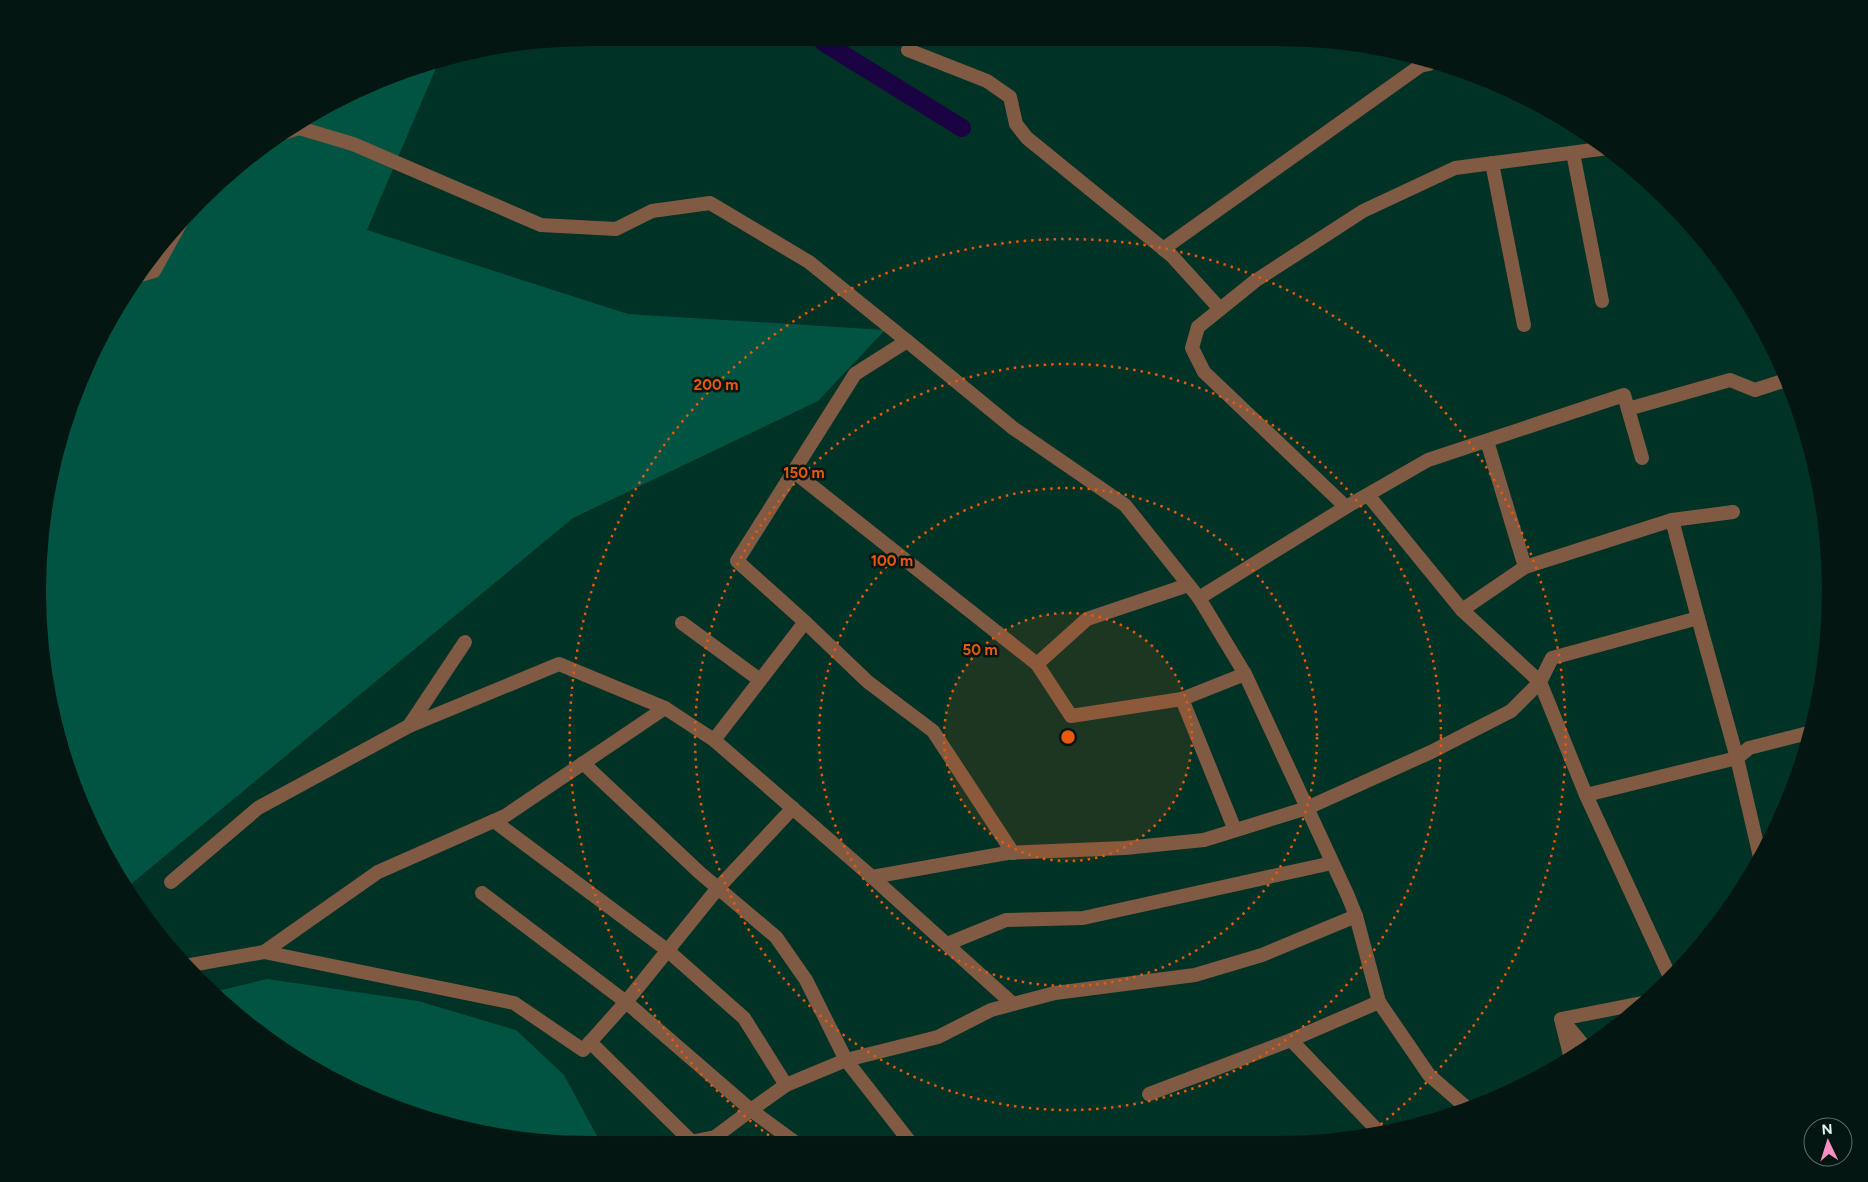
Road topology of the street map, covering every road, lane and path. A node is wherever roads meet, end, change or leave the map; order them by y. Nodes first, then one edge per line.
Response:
1 (908, 50) dead end
2 (1421, 66) edge
3 (303, 129) edge
4 (1596, 149) edge
5 (1573, 152) junction
6 (1492, 163) junction
7 (1163, 249) junction
8 (164, 253) edge
9 (149, 272) edge
10 (1602, 301) dead end
11 (1220, 309) junction
12 (1524, 325) dead end
13 (907, 342) junction
14 (1780, 382) edge
15 (1628, 409) junction
16 (1487, 441) junction
17 (1642, 458) dead end
18 (794, 472) junction
19 (1368, 495) junction
20 (1346, 507) junction
21 (1733, 512) dead end
22 (1672, 520) junction
23 (1526, 567) junction
24 (1188, 585) junction
25 (1199, 598) junction
26 (1462, 610) junction
27 (1698, 618) junction
28 (805, 622) junction
29 (682, 623) dead end
30 (465, 642) dead end
31 (1038, 664) junction
32 (1245, 674) junction
33 (760, 680) junction
34 (1540, 682) junction
35 (1182, 699) junction
36 (665, 708) junction
37 (409, 726) junction
38 (1802, 734) edge
39 (714, 740) junction
40 (1737, 758) junction
41 (583, 763) junction
42 (1586, 795) junction
43 (793, 808) junction
44 (1307, 808) junction
45 (494, 821) junction
46 (1235, 830) junction
47 (1758, 847) edge
48 (1013, 853) junction
49 (1332, 863) junction
50 (872, 877) junction
51 (170, 882) dead end
52 (718, 888) junction
53 (482, 893) dead end
54 (1356, 916) junction
55 (947, 944) junction
56 (667, 950) junction
57 (264, 952) junction
58 (195, 964) edge
59 (1667, 971) edge
60 (626, 1002) junction
61 (1379, 1002) junction
62 (1013, 1004) junction
63 (1631, 1005) edge
64 (1562, 1019) junction
65 (1291, 1040) junction
66 (590, 1042) junction
67 (1581, 1043) edge
68 (1569, 1051) edge
69 (846, 1060) junction
70 (786, 1084) junction
71 (1149, 1094) dead end
72 (1462, 1103) edge
73 (751, 1110) junction
74 (1374, 1127) edge
75 (687, 1136) edge
76 (718, 1136) edge
77 (786, 1136) edge
78 (905, 1136) edge

1 - 7 street
2 - 7 street
3 - 13 street
4 - 5 street
5 - 6 street
5 - 10 street
6 - 11 street
6 - 12 street
7 - 11 street
8 - 9 street
11 - 20 street
13 - 18 street
13 - 24 street
14 - 15 street
15 - 16 street
15 - 17 street
16 - 19 street
16 - 23 street
18 - 28 street
18 - 31 street
19 - 20 street
19 - 26 street
20 - 25 street
21 - 22 street
22 - 23 street
22 - 27 street
23 - 26 street
24 - 25 street
24 - 31 street
25 - 32 street
26 - 34 street
27 - 34 street
27 - 40 street
28 - 33 street
28 - 48 street
29 - 33 street
30 - 37 street
31 - 35 street
32 - 35 street
32 - 44 street
33 - 39 street
34 - 42 street
34 - 44 street
35 - 46 street
36 - 37 street
36 - 39 street
36 - 41 street
37 - 51 street
38 - 40 street
39 - 43 street
40 - 42 street
40 - 47 street
41 - 45 street
41 - 52 street
42 - 59 street
43 - 50 street
43 - 52 street
44 - 46 street
44 - 49 street
45 - 56 street
45 - 57 street
46 - 48 street
48 - 50 street
49 - 54 street
49 - 55 street
50 - 55 street
52 - 56 street
52 - 69 street
53 - 60 street
54 - 61 street
54 - 62 street
55 - 62 street
56 - 60 street
56 - 70 street
57 - 58 street
57 - 66 street
60 - 66 street
60 - 73 street
61 - 65 street
61 - 72 street
62 - 69 street
63 - 64 street
64 - 67 street
64 - 68 street
65 - 71 street
65 - 74 street
66 - 75 street
69 - 70 street
69 - 78 street
70 - 73 street
73 - 76 street
73 - 77 street

